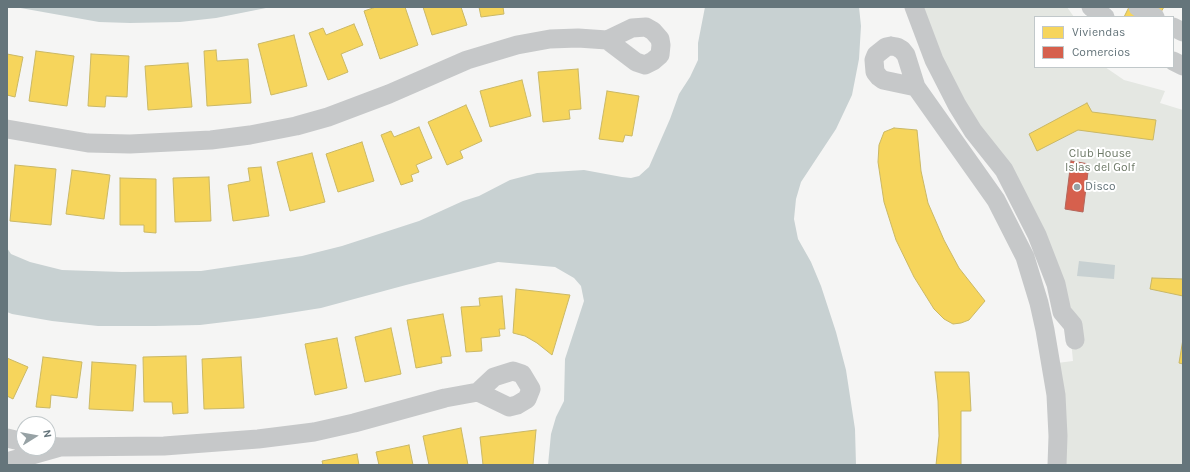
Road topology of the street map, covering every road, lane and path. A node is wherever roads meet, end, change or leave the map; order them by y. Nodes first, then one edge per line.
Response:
1 (914, 7) edge
2 (1091, 7) edge
3 (1138, 7) edge
4 (1104, 16) edge
5 (1153, 16) edge
6 (1174, 28) edge
7 (1183, 32) edge
8 (607, 40) dead end
9 (1174, 62) edge
10 (1183, 66) edge
11 (916, 87) dead end
12 (7, 129) edge
13 (1075, 340) dead end
14 (478, 392) dead end
15 (56, 447) edge
16 (26, 456) edge
17 (7, 462) edge
18 (1057, 465) edge

1 - 13 street
2 - 4 street
3 - 5 street
6 - 7 street
8 - 12 street
9 - 10 street
11 - 18 street
14 - 15 street
16 - 17 street

